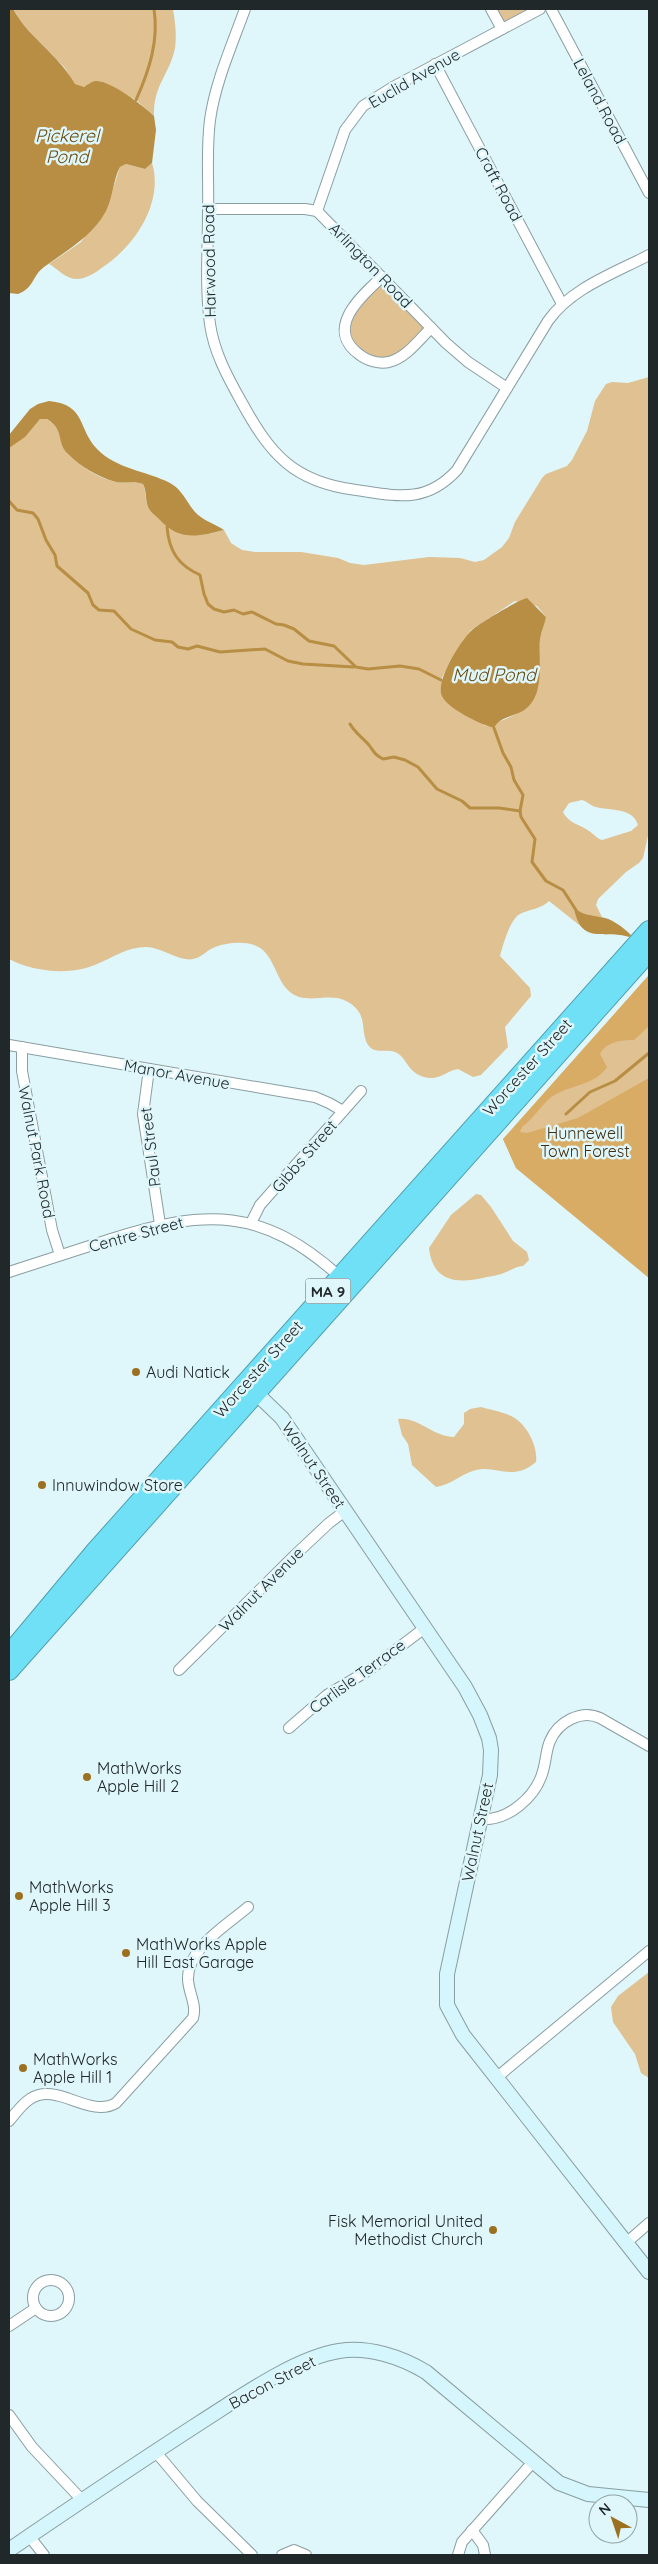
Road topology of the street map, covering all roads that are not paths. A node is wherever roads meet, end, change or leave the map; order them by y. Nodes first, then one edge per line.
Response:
1 (244, 9) edge
2 (491, 9) edge
3 (540, 9) edge
4 (551, 9) edge
5 (502, 29) junction
6 (435, 64) junction
7 (649, 193) edge
8 (208, 209) junction
9 (317, 211) junction
10 (649, 255) edge
11 (382, 277) junction
12 (562, 304) junction
13 (431, 328) junction
14 (507, 388) junction
15 (649, 930) edge
16 (649, 952) edge
17 (9, 1045) edge
18 (22, 1047) junction
19 (150, 1069) junction
20 (361, 1091) dead end
21 (343, 1111) junction
22 (251, 1223) junction
23 (160, 1224) junction
24 (60, 1256) junction
25 (9, 1272) edge
26 (340, 1277) junction
27 (256, 1393) junction
28 (345, 1511) junction
29 (426, 1627) junction
30 (9, 1654) edge
31 (179, 1670) dead end
32 (9, 1671) edge
33 (289, 1728) dead end
34 (649, 1746) edge
35 (481, 1819) junction
36 (248, 1907) dead end
37 (649, 1951) edge
38 (496, 2078) junction
39 (9, 2121) edge
40 (649, 2223) edge
41 (626, 2242) junction
42 (649, 2272) edge
43 (36, 2308) dead end
44 (9, 2326) edge
45 (9, 2415) edge
46 (155, 2451) junction
47 (532, 2463) junction
48 (82, 2500) junction
49 (649, 2500) edge
50 (472, 2530) junction
51 (29, 2536) junction
52 (9, 2550) edge
53 (44, 2555) edge
54 (252, 2555) edge
55 (282, 2555) edge
56 (306, 2555) edge
57 (458, 2555) edge
58 (485, 2555) edge

1 - 8 street, Harwood Road
2 - 5 street
3 - 5 street, Euclid Avenue
4 - 7 street, Leland Road
5 - 6 street, Euclid Avenue
6 - 9 street, Euclid Avenue
6 - 12 street, Craft Road
8 - 9 street, Arlington Road
8 - 14 street, Harwood Road
9 - 11 street, Arlington Road
10 - 12 street, Harwood Road
11 - 13 street, Arlington Road
11 - 13 street
12 - 14 street, Harwood Road
13 - 14 street, Arlington Road
15 - 26 highway, Worcester Street / MA 9
16 - 27 highway, Worcester Street / MA 9
17 - 18 street, Manor Avenue
18 - 19 street, Manor Avenue
18 - 24 street, Walnut Park Road
19 - 21 street, Manor Avenue
19 - 23 street, Paul Street
20 - 21 street, Gibbs Street
21 - 22 street, Gibbs Street
22 - 23 street, Centre Street
22 - 26 street, Centre Street
23 - 24 street, Centre Street
24 - 25 street, Centre Street
26 - 30 highway, Worcester Street / MA 9
27 - 28 street, Walnut Street
27 - 32 highway, Worcester Street / MA 9
28 - 29 street, Walnut Street
28 - 31 street, Walnut Avenue
29 - 33 street, Carlisle Terrace
29 - 35 street, Walnut Street
34 - 35 street
35 - 38 street, Walnut Street
36 - 39 street
37 - 38 street
38 - 41 street, Walnut Street
40 - 41 street
41 - 42 street, Walnut Street
43 - 44 street
45 - 48 street
46 - 47 street, Bacon Street
46 - 48 street, Bacon Street
46 - 54 street
47 - 49 street, Bacon Street
47 - 50 street
48 - 51 street, Bacon Street
50 - 57 street
50 - 58 street
51 - 52 street, Bacon Street
51 - 53 street
55 - 56 street

